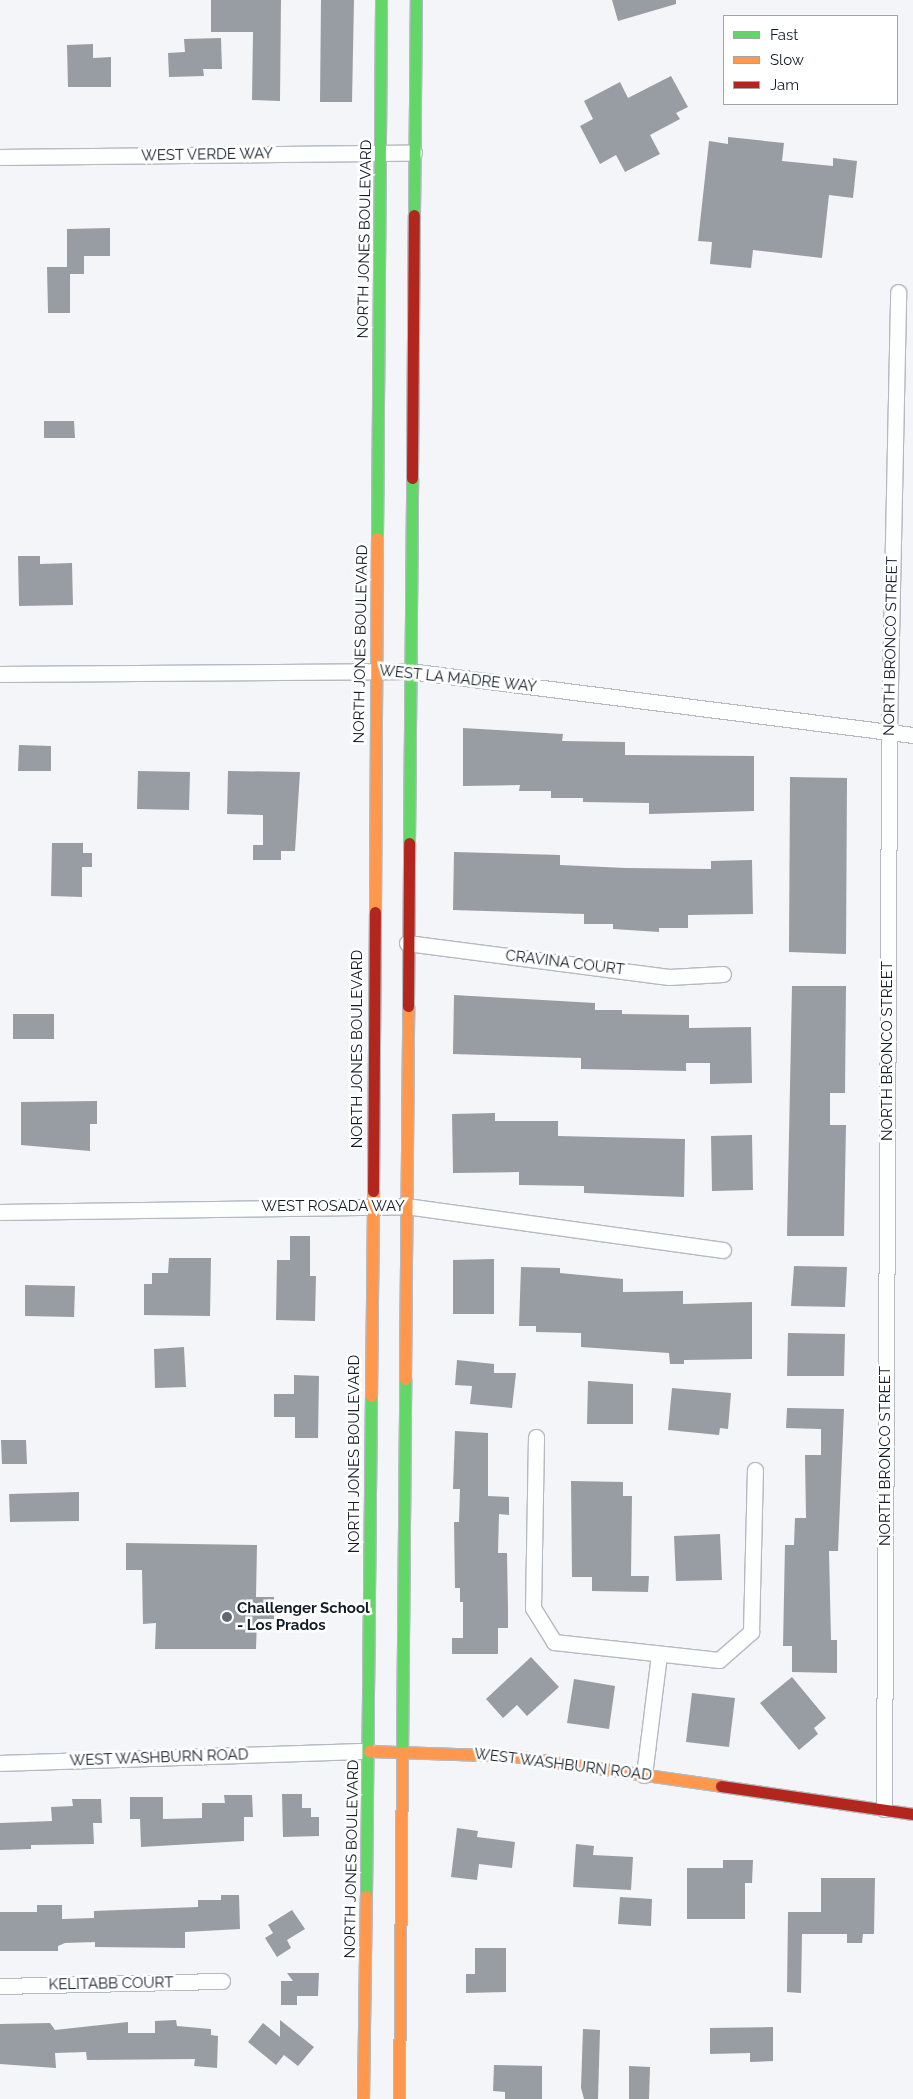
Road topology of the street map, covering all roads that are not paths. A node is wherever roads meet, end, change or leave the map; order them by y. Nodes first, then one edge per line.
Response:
1 (381, 0) edge
2 (416, 0) edge
3 (414, 153) junction
4 (381, 154) junction
5 (0, 157) edge
6 (898, 292) dead end
7 (375, 669) junction
8 (409, 671) junction
9 (0, 674) edge
10 (888, 732) junction
11 (913, 735) edge
12 (407, 943) junction
13 (723, 974) dead end
14 (372, 1205) junction
15 (406, 1206) junction
16 (0, 1212) edge
17 (722, 1250) dead end
18 (536, 1437) dead end
19 (755, 1470) dead end
20 (659, 1654) junction
21 (402, 1750) junction
22 (369, 1751) junction
23 (0, 1763) edge
24 (644, 1775) junction
25 (884, 1810) junction
26 (913, 1814) edge
27 (222, 1981) dead end
28 (0, 1986) edge
29 (363, 2099) edge
30 (399, 2099) edge

1 - 4 main road, NORTH JONES BOULEVARD
2 - 3 main road
3 - 4 street, WEST VERDE WAY
3 - 8 main road
4 - 5 street, WEST VERDE WAY
4 - 7 main road, NORTH JONES BOULEVARD
6 - 10 street, NORTH BRONCO STREET
7 - 8 street, WEST LA MADRE WAY
7 - 9 street, WEST LA MADRE WAY
7 - 14 main road, NORTH JONES BOULEVARD
8 - 10 street, WEST LA MADRE WAY
8 - 12 main road
10 - 11 street, WEST LA MADRE WAY
10 - 25 street, NORTH BRONCO STREET
12 - 13 street, CRAVINA COURT
12 - 15 main road
14 - 15 street, WEST ROSADA WAY
14 - 16 street, WEST ROSADA WAY
14 - 22 main road, NORTH JONES BOULEVARD
15 - 17 street, WEST ROSADA WAY
15 - 21 main road
18 - 20 street
19 - 20 street
20 - 24 street
21 - 22 main road, WEST WASHBURN ROAD
21 - 24 main road, WEST WASHBURN ROAD
21 - 30 main road
22 - 23 street, WEST WASHBURN ROAD
22 - 29 main road, NORTH JONES BOULEVARD
24 - 25 main road, WEST WASHBURN ROAD
25 - 26 main road, WEST WASHBURN ROAD
27 - 28 street, KELITABB COURT

